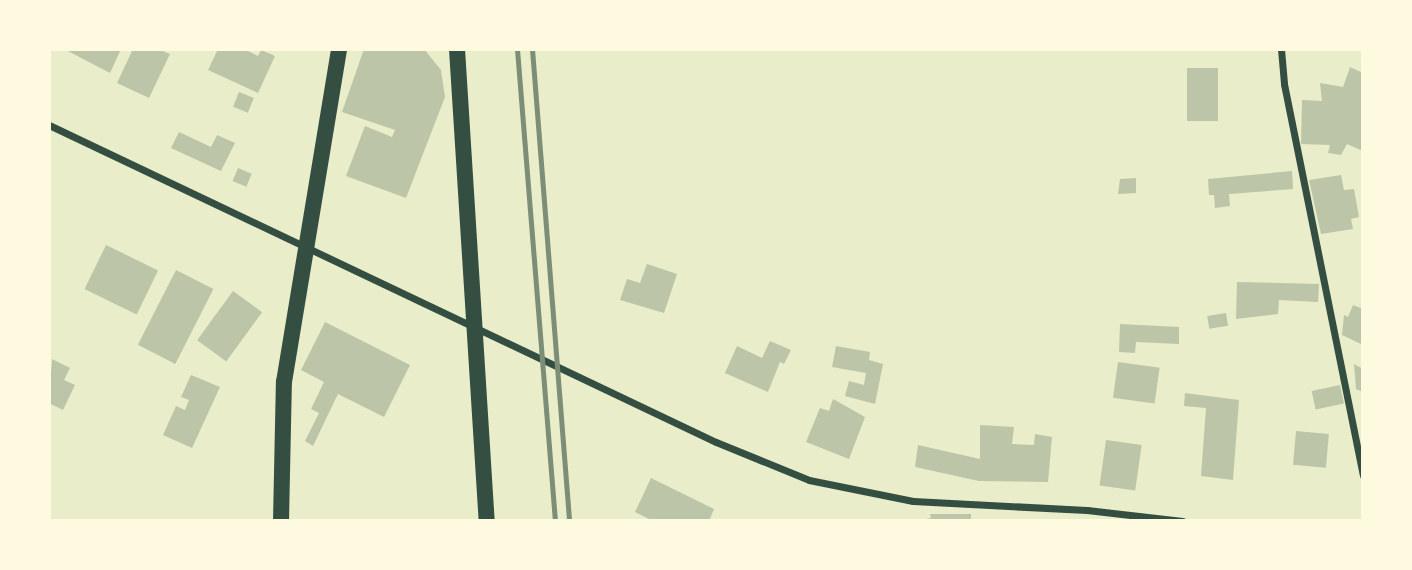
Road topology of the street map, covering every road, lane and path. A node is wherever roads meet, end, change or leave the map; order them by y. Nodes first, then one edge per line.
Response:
1 (339, 49) edge
2 (457, 49) edge
3 (1281, 49) edge
4 (49, 125) edge
5 (1363, 475) edge
6 (281, 521) edge
7 (487, 521) edge
8 (1182, 521) edge

1 - 6 highway
2 - 7 highway
3 - 5 street
4 - 8 street

